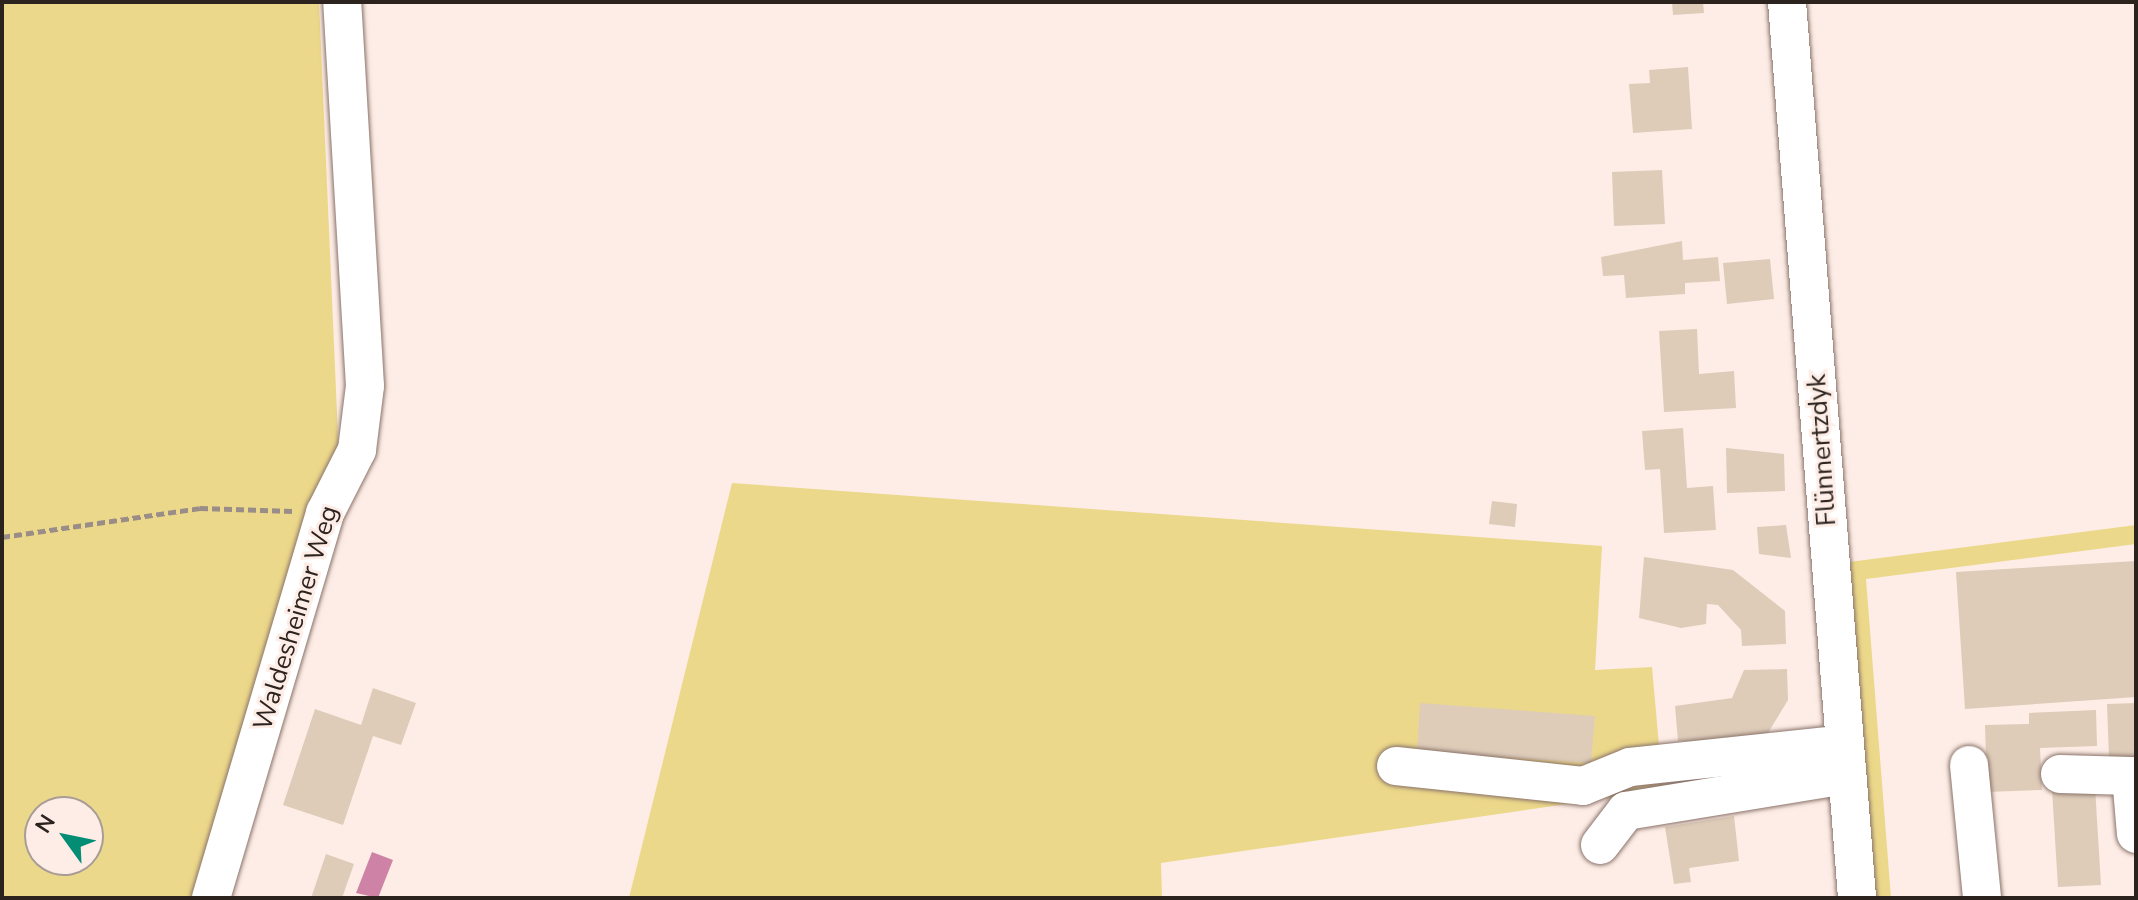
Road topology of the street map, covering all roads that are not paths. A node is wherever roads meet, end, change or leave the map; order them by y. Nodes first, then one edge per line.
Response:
1 (342, 2) edge
2 (1787, 2) edge
3 (1846, 759) junction
4 (1969, 765) dead end
5 (1396, 766) dead end
6 (2060, 774) dead end
7 (2136, 834) edge
8 (1600, 845) dead end
9 (211, 898) edge
10 (1857, 898) edge
11 (1982, 898) edge

1 - 9 street, Waldesheimer Weg
2 - 3 street, Flünnertzdyk
3 - 5 street
3 - 8 street
3 - 10 street, Flünnertzdyk
4 - 11 street
6 - 7 street

